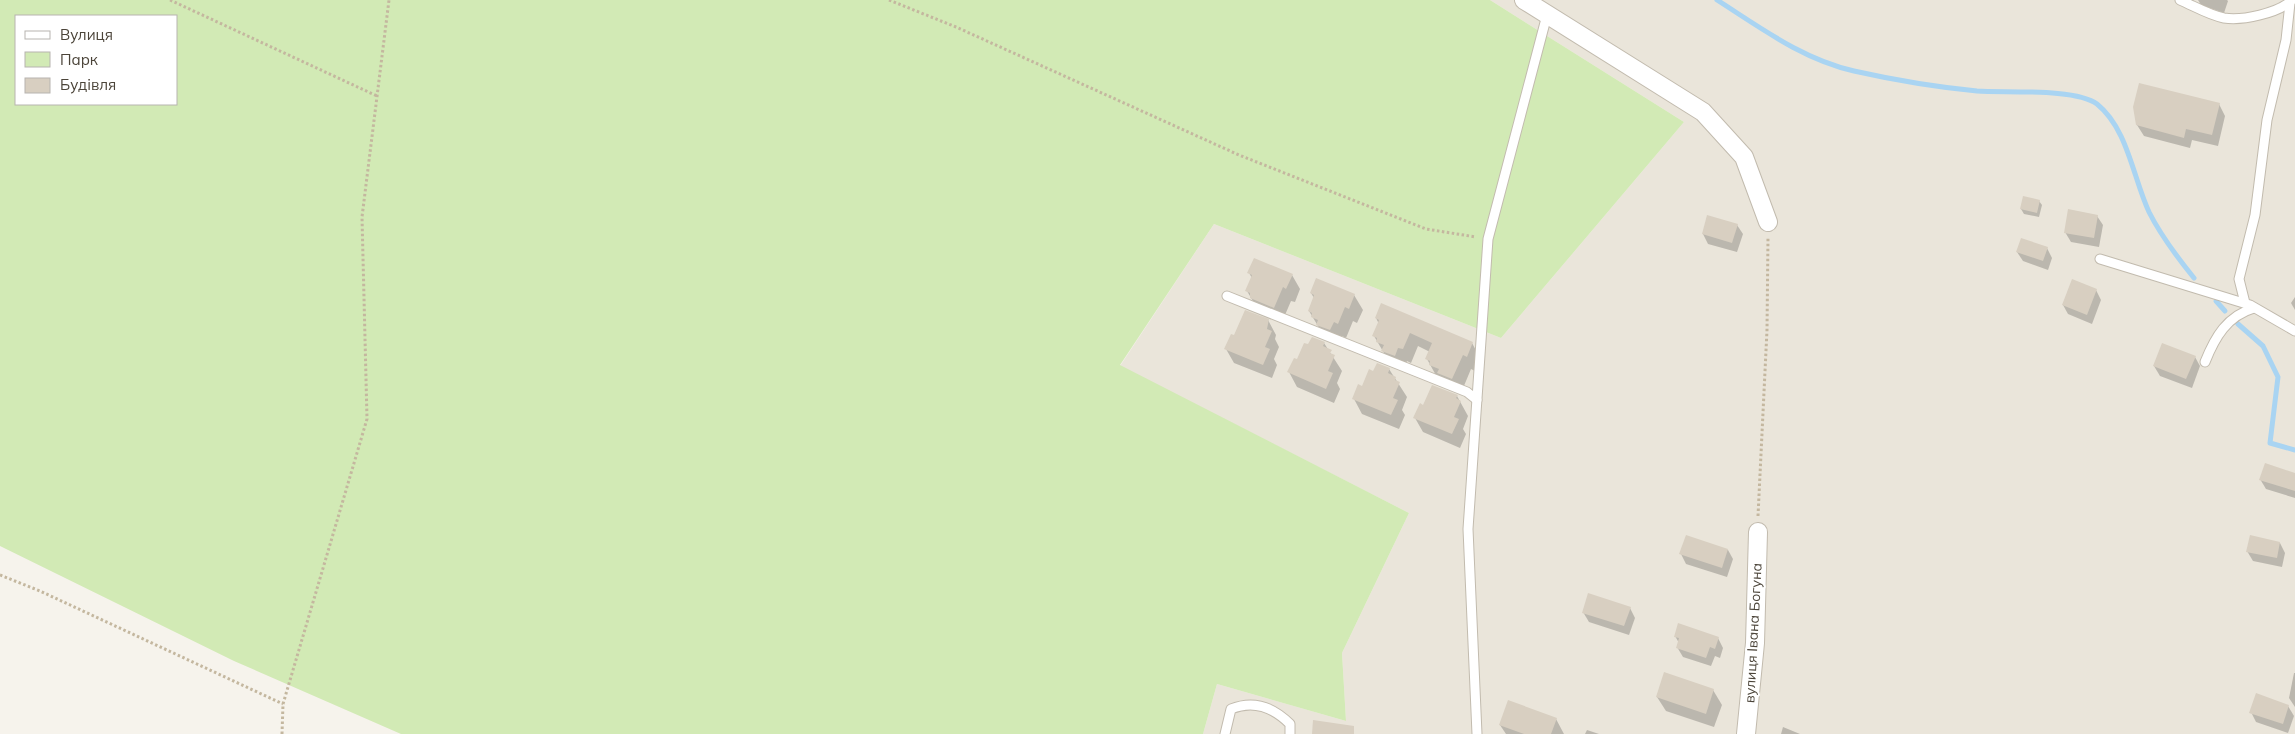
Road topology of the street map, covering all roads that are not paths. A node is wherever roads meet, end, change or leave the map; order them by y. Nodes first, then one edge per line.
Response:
1 (1524, 0) edge
2 (2180, 0) edge
3 (2291, 2) edge
4 (1547, 15) junction
5 (1768, 222) road end
6 (2100, 259) dead end
7 (1227, 296) dead end
8 (2244, 304) junction
9 (2254, 308) junction
10 (2295, 331) edge
11 (2204, 362) dead end
12 (1477, 400) junction
13 (1758, 532) road end
14 (1225, 734) edge
15 (1290, 734) edge
16 (1477, 734) edge
17 (1746, 734) edge

1 - 4 street
2 - 3 lane
3 - 8 lane
4 - 5 street
4 - 12 lane
6 - 8 lane
7 - 12 lane
8 - 9 lane
9 - 10 lane
9 - 11 lane
12 - 16 lane
13 - 17 street, вулиця Івана Богуна
14 - 15 lane

